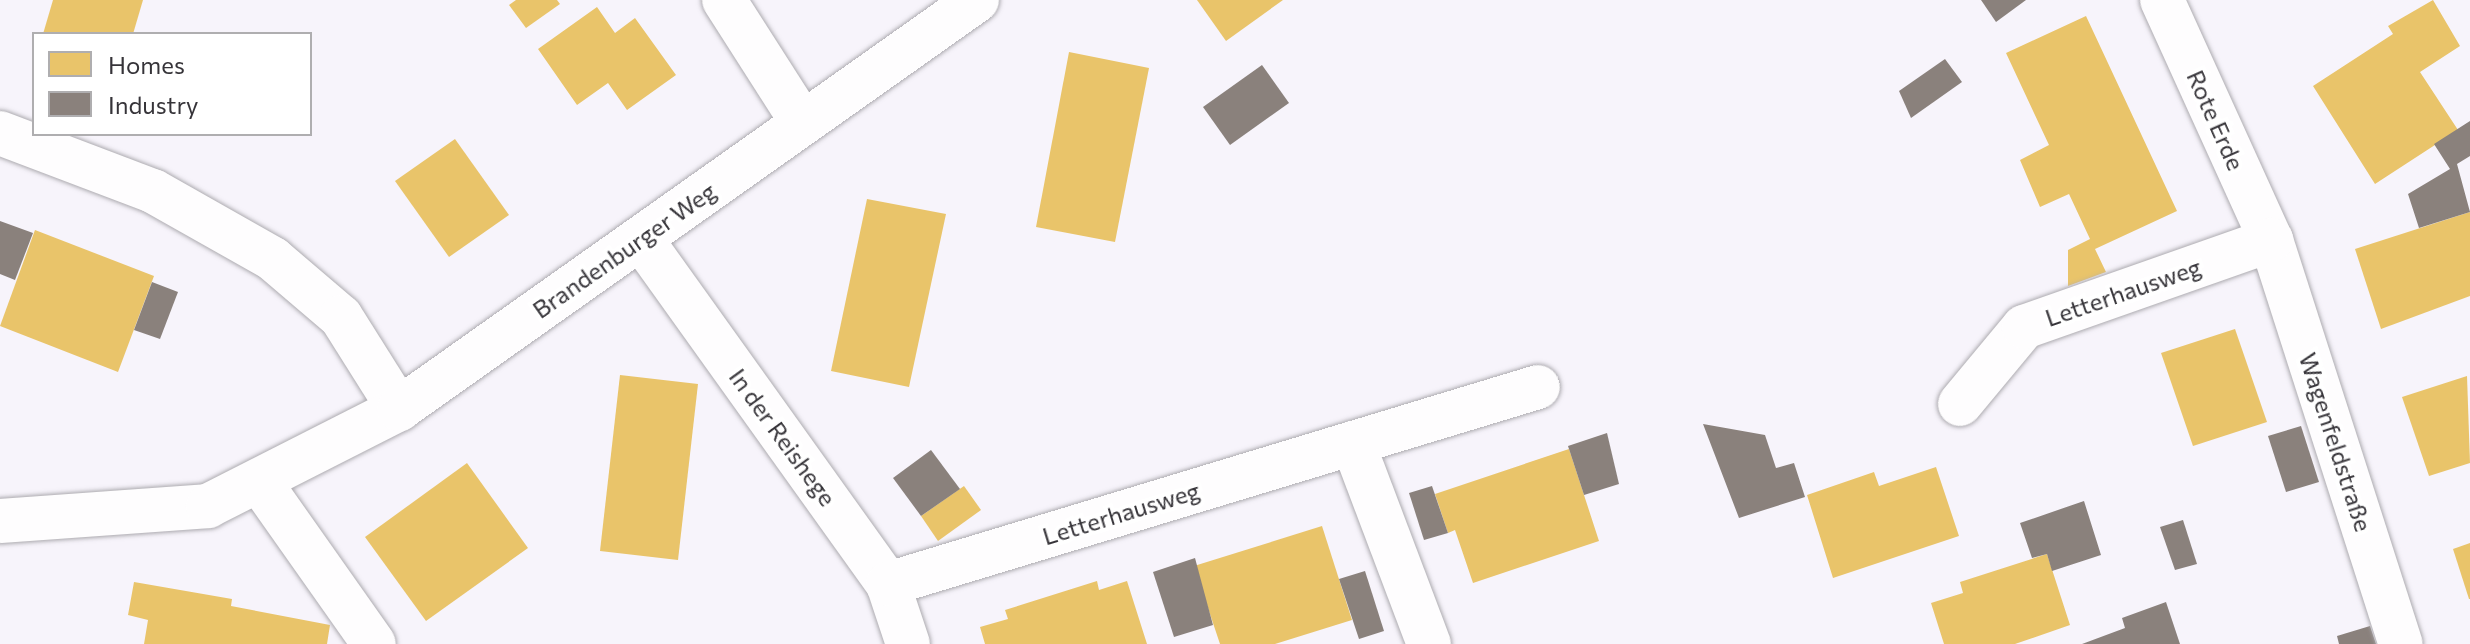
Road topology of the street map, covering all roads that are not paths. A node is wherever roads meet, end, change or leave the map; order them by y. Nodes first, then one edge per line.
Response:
1 (724, 0) edge
2 (977, 0) edge
3 (2162, 0) edge
4 (802, 122) junction
5 (0, 133) edge
6 (641, 239) junction
7 (2271, 240) junction
8 (1538, 387) dead end
9 (1960, 404) dead end
10 (399, 409) junction
11 (1353, 443) junction
12 (259, 481) junction
13 (0, 521) edge
14 (888, 584) junction
15 (374, 644) edge
16 (908, 644) edge
17 (1429, 644) edge
18 (2401, 644) edge

1 - 4 street
2 - 4 street, Brandenburger Weg
3 - 7 street, Rote Erde
4 - 6 street, Brandenburger Weg
5 - 10 street
6 - 10 street, Brandenburger Weg
6 - 14 street, In der Reishege
7 - 9 street, Letterhausweg
7 - 18 street, Wagenfeldstraße
8 - 11 street, Letterhausweg
10 - 12 street, Brandenburger Weg
11 - 14 street, Letterhausweg
11 - 17 street
12 - 13 street, Brandenburger Weg
12 - 15 street
14 - 16 street, In der Reishege

